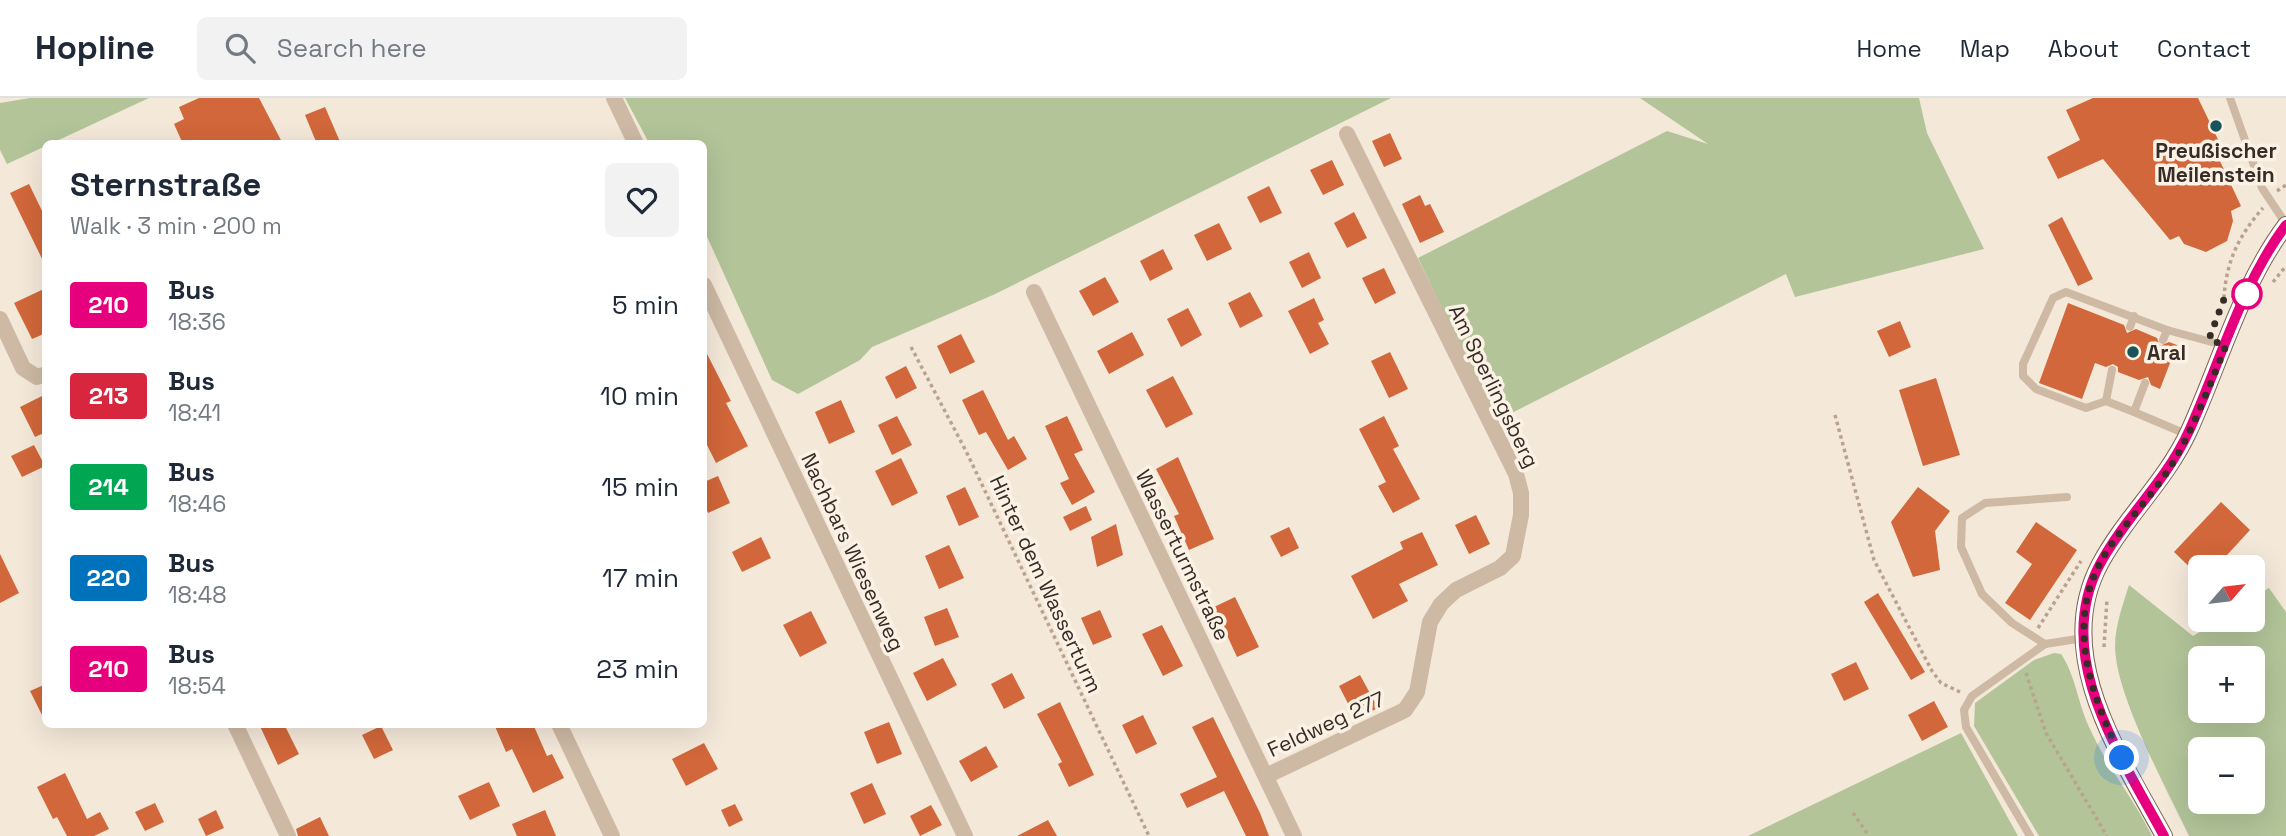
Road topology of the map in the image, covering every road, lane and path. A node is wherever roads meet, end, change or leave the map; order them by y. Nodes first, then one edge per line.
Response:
1 (614, 98) edge
2 (2230, 98) edge
3 (1347, 134) dead end
4 (634, 140) edge
5 (2286, 185) edge
6 (2269, 201) junction
7 (2286, 224) edge
8 (2286, 267) edge
9 (2270, 285) dead end
10 (707, 291) edge
11 (1034, 292) dead end
12 (2222, 309) dead end
13 (2134, 316) junction
14 (0, 319) edge
15 (2130, 327) dead end
16 (2167, 330) junction
17 (2163, 340) dead end
18 (2226, 346) junction
19 (911, 347) dead end
20 (2112, 370) dead end
21 (42, 375) edge
22 (2145, 383) dead end
23 (2106, 401) junction
24 (2134, 412) junction
25 (1835, 415) dead end
26 (2188, 434) junction
27 (2067, 497) dead end
28 (2109, 592) dead end
29 (2084, 638) junction
30 (2045, 644) junction
31 (2105, 657) dead end
32 (2022, 659) junction
33 (1972, 696) junction
34 (1405, 710) joint
35 (237, 728) edge
36 (561, 728) edge
37 (1266, 776) junction
38 (1853, 813) dead end
39 (288, 836) edge
40 (612, 836) edge
41 (965, 836) edge
42 (1149, 836) edge
43 (1294, 836) edge
44 (1869, 836) edge
45 (2030, 836) edge
46 (2107, 836) edge
47 (2164, 836) edge

1 - 4 street
2 - 6 lane
3 - 34 street, Am Sperlingsberg
5 - 6 path
6 - 7 lane
6 - 12 path
7 - 18 main road
8 - 9 path
10 - 41 street, Nachbars Wiesenweg
11 - 37 street, Wasserturmstraße
13 - 15 lane
13 - 16 lane
13 - 23 lane
14 - 21 street
16 - 17 lane
16 - 18 lane
18 - 26 main road
19 - 42 path, Hinter dem Wasserturm
20 - 23 lane
22 - 24 lane
23 - 24 lane
24 - 26 lane
25 - 33 path
26 - 29 main road
27 - 30 lane
28 - 31 path
29 - 30 lane
29 - 47 main road
30 - 32 lane
32 - 33 lane
32 - 46 path
33 - 45 lane
34 - 37 street, Feldweg 277
35 - 39 street
36 - 40 street
37 - 43 street, Wasserturmstraße
38 - 44 path

